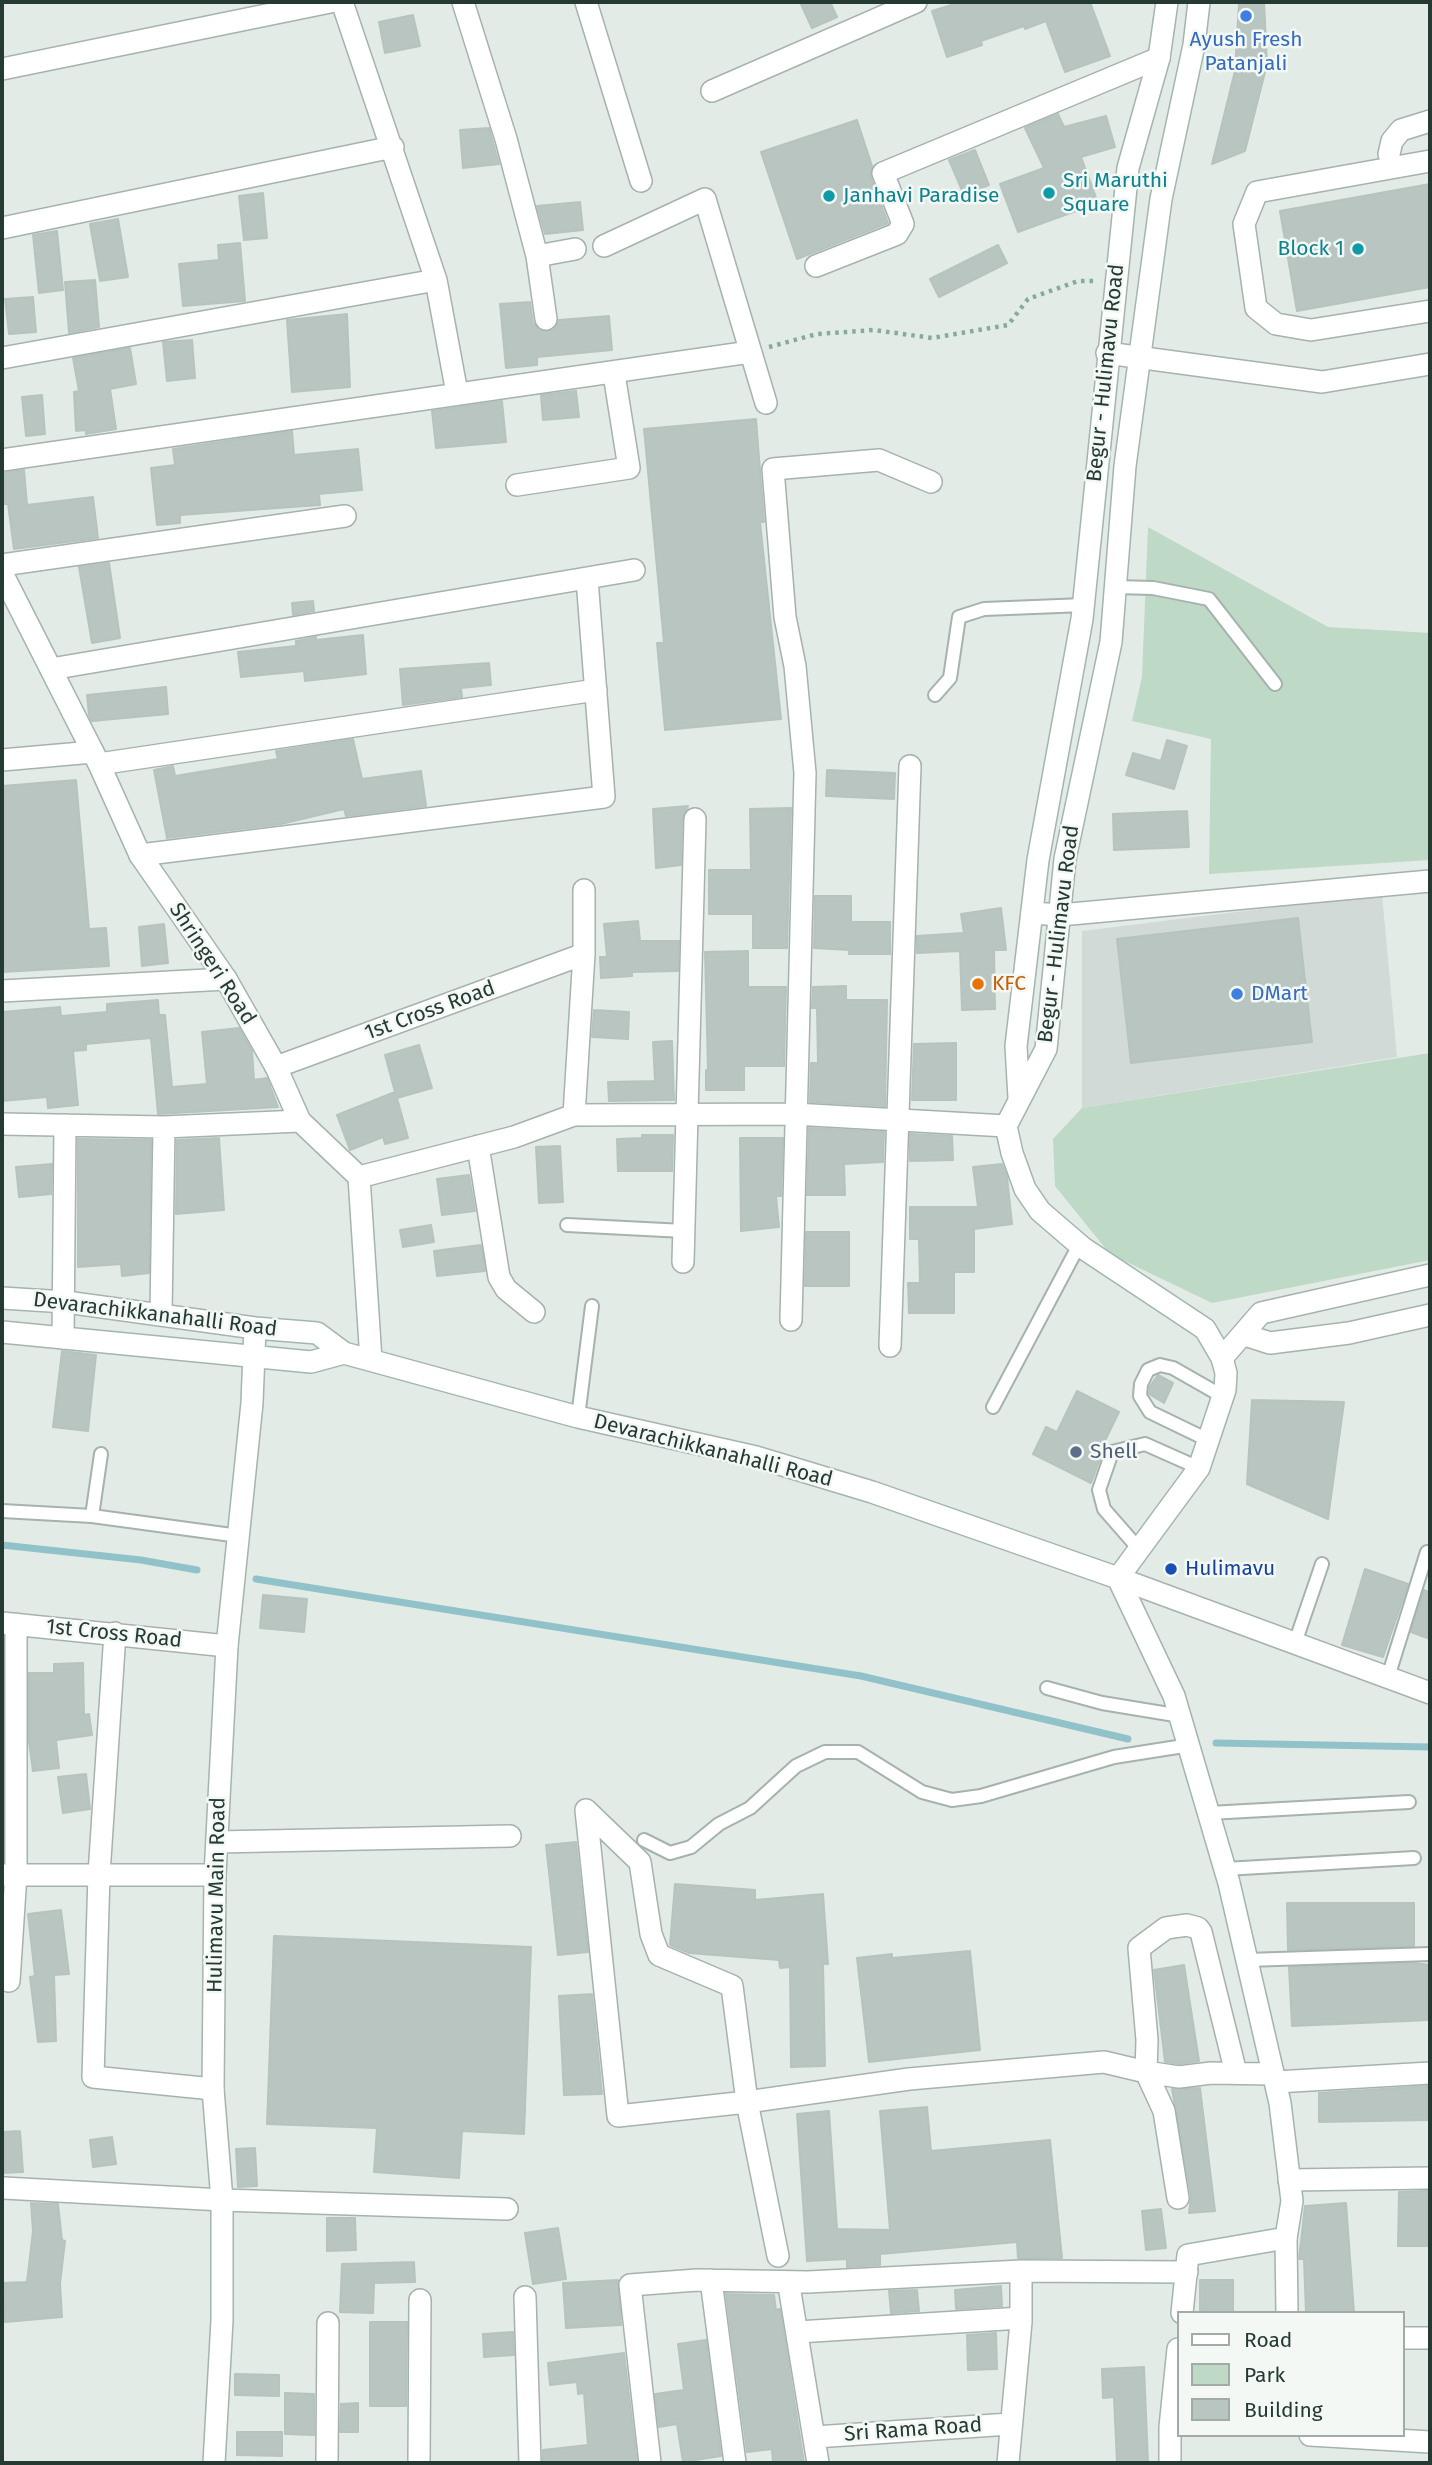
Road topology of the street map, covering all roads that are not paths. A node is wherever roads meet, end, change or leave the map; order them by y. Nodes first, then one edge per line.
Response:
1 (330, 2) edge
2 (342, 2) edge
3 (463, 2) edge
4 (586, 2) edge
5 (916, 2) edge
6 (1167, 2) edge
7 (1199, 2) edge
8 (1158, 58) junction
9 (2, 69) edge
10 (712, 91) dead end
11 (1430, 121) edge
12 (393, 147) junction
13 (1389, 154) dead end
14 (1430, 161) edge
15 (641, 181) dead end
16 (2, 228) edge
17 (604, 246) dead end
18 (575, 249) dead end
19 (537, 256) junction
20 (816, 266) dead end
21 (436, 280) junction
22 (1430, 311) edge
23 (546, 319) dead end
24 (750, 352) junction
25 (1107, 353) junction
26 (1139, 356) junction
27 (2, 358) edge
28 (1430, 364) edge
29 (614, 374) junction
30 (457, 393) junction
31 (766, 403) dead end
32 (2, 460) edge
33 (931, 482) dead end
34 (517, 485) dead end
35 (345, 516) dead end
36 (2, 565) edge
37 (634, 570) dead end
38 (2, 573) edge
39 (587, 579) junction
40 (1115, 587) junction
41 (1084, 605) junction
42 (51, 669) junction
43 (1275, 684) dead end
44 (596, 690) junction
45 (935, 695) dead end
46 (96, 758) junction
47 (2, 760) edge
48 (910, 766) dead end
49 (695, 819) dead end
50 (140, 856) junction
51 (1430, 881) edge
52 (584, 890) dead end
53 (1032, 913) junction
54 (1060, 915) junction
55 (584, 954) junction
56 (226, 979) junction
57 (2, 991) edge
58 (276, 1068) junction
59 (1019, 1098) junction
60 (794, 1114) junction
61 (574, 1115) junction
62 (687, 1115) junction
63 (895, 1120) junction
64 (300, 1121) junction
65 (2, 1124) edge
66 (65, 1125) junction
67 (1006, 1126) junction
68 (164, 1127) junction
69 (478, 1146) junction
70 (359, 1177) junction
71 (567, 1225) dead end
72 (684, 1231) junction
73 (1079, 1245) junction
74 (683, 1262) dead end
75 (1430, 1275) edge
76 (2, 1298) edge
77 (66, 1302) junction
78 (592, 1306) dead end
79 (534, 1312) dead end
80 (161, 1313) junction
81 (1430, 1315) edge
82 (791, 1320) dead end
83 (255, 1328) junction
84 (2, 1332) edge
85 (1245, 1335) junction
86 (63, 1338) junction
87 (890, 1346) dead end
88 (344, 1353) junction
89 (254, 1357) junction
90 (1222, 1358) junction
91 (371, 1360) junction
92 (1222, 1396) junction
93 (993, 1407) dead end
94 (578, 1417) junction
95 (1208, 1440) junction
96 (101, 1454) dead end
97 (1199, 1468) junction
98 (2, 1511) edge
99 (92, 1516) junction
100 (239, 1536) junction
101 (1139, 1549) junction
102 (1427, 1552) dead end
103 (1322, 1564) dead end
104 (1118, 1578) junction
105 (9, 1624) edge
106 (115, 1633) junction
107 (1295, 1643) junction
108 (227, 1646) junction
109 (1388, 1677) junction
110 (1047, 1688) dead end
111 (1430, 1693) edge
112 (1181, 1716) junction
113 (1190, 1745) junction
114 (1409, 1802) dead end
115 (1209, 1813) junction
116 (510, 1836) dead end
117 (644, 1840) dead end
118 (217, 1842) junction
119 (1414, 1857) dead end
120 (1225, 1869) junction
121 (9, 1874) edge
122 (99, 1874) junction
123 (215, 1875) junction
124 (1430, 1954) edge
125 (1247, 1960) junction
126 (9, 1981) dead end
127 (1146, 2072) junction
128 (1236, 2073) junction
129 (1430, 2073) edge
130 (1275, 2078) junction
131 (213, 2089) junction
132 (747, 2102) junction
133 (1430, 2178) edge
134 (1289, 2180) junction
135 (4, 2188) dead end
136 (1178, 2198) dead end
137 (222, 2200) junction
138 (507, 2209) dead end
139 (1286, 2238) junction
140 (778, 2256) dead end
141 (1021, 2271) junction
142 (1187, 2272) junction
143 (711, 2280) junction
144 (790, 2292) dead end
145 (525, 2297) dead end
146 (420, 2300) dead end
147 (1182, 2311) edge
148 (1287, 2311) edge
149 (1021, 2318) junction
150 (328, 2323) dead end
151 (798, 2332) junction
152 (1404, 2338) edge
153 (1430, 2338) edge
154 (1176, 2388) edge
155 (1010, 2424) junction
156 (1174, 2427) edge
157 (815, 2437) junction
158 (1344, 2437) edge
159 (1430, 2442) edge
160 (214, 2463) edge
161 (327, 2463) edge
162 (419, 2463) edge
163 (530, 2463) edge
164 (650, 2463) edge
165 (735, 2463) edge
166 (818, 2463) edge
167 (1008, 2463) edge
168 (1170, 2463) edge

1 - 9 street
2 - 12 street
3 - 19 street
4 - 15 street
5 - 10 street
6 - 8 street, Begur - Hulimavu Road
7 - 26 street, Begur - Hulimavu Road
8 - 20 street
8 - 25 street, Begur - Hulimavu Road
11 - 13 street
12 - 16 street
12 - 21 street
14 - 22 street
17 - 24 street
18 - 19 street
19 - 23 street
21 - 27 street
21 - 30 street
24 - 29 street
24 - 31 street
25 - 26 street
25 - 41 street, Begur - Hulimavu Road
26 - 28 street
26 - 40 street, Begur - Hulimavu Road
29 - 30 street
29 - 34 street
30 - 32 street
33 - 60 street
35 - 36 street
37 - 39 street
38 - 42 street, Shringeri Road
39 - 42 street
39 - 44 street
40 - 43 lane
40 - 54 street, Begur - Hulimavu Road
41 - 45 lane
41 - 53 street, Begur - Hulimavu Road
42 - 46 street, Shringeri Road
44 - 46 street
44 - 50 street
46 - 47 street
46 - 50 street, Shringeri Road
48 - 63 street
49 - 62 street
50 - 56 street, Shringeri Road
51 - 54 street
52 - 55 street
53 - 54 street
53 - 59 street, Begur - Hulimavu Road
54 - 59 street, Begur - Hulimavu Road
55 - 58 street, 1st Cross Road
55 - 61 street
56 - 57 street
56 - 58 street, Shringeri Road
58 - 64 street, Shringeri Road
59 - 67 street
60 - 62 street
60 - 63 street
60 - 82 street
61 - 62 street
61 - 69 street
62 - 72 street
63 - 67 street
63 - 87 street
64 - 68 street
64 - 70 street, Shringeri Road
65 - 66 street
66 - 68 street
66 - 77 street
67 - 73 street
68 - 80 street
69 - 70 street
69 - 79 street
70 - 91 street
71 - 72 lane
72 - 74 street
73 - 90 street
73 - 93 lane
75 - 85 street
76 - 77 street, Devarachikkanahalli Road
77 - 80 street, Devarachikkanahalli Road
77 - 86 street
78 - 94 lane
80 - 83 street, Devarachikkanahalli Road
81 - 85 street
83 - 88 street, Devarachikkanahalli Road
83 - 89 street, Hulimavu Main Road
84 - 86 street, Devarachikkanahalli Road
85 - 90 street
86 - 89 street, Devarachikkanahalli Road
88 - 89 street, Devarachikkanahalli Road
88 - 91 street, Devarachikkanahalli Road
89 - 100 street, Hulimavu Main Road
90 - 92 street
91 - 94 street, Devarachikkanahalli Road
92 - 95 street
92 - 95 lane
94 - 104 street, Devarachikkanahalli Road
95 - 97 street
96 - 99 lane
97 - 101 street
97 - 101 lane
98 - 99 lane
99 - 100 lane
100 - 108 street, Hulimavu Main Road
101 - 104 street
102 - 109 lane
103 - 107 lane
104 - 107 street, Devarachikkanahalli Road
104 - 112 street
105 - 106 street, 1st Cross Road
105 - 121 street
106 - 108 street, 1st Cross Road
106 - 122 street
107 - 109 street, Devarachikkanahalli Road
108 - 118 street, Hulimavu Main Road
109 - 111 street, Devarachikkanahalli Road
110 - 112 lane
112 - 113 street
113 - 115 street
113 - 117 lane
114 - 115 lane
115 - 120 street
116 - 118 street
118 - 123 street, Hulimavu Main Road
119 - 120 lane
120 - 125 street
121 - 122 street
121 - 126 street
122 - 123 street
122 - 131 street
123 - 131 street, Hulimavu Main Road
124 - 125 lane
125 - 130 street
127 - 128 street
127 - 128 street
127 - 132 street
127 - 136 street
128 - 130 street
129 - 130 street
130 - 134 street
131 - 137 street, Hulimavu Main Road
132 - 132 street
132 - 140 street
133 - 134 street
134 - 139 street
135 - 137 street
137 - 138 street
137 - 160 street, Hulimavu Main Road
139 - 142 street
139 - 148 street
141 - 142 street
141 - 143 street
141 - 149 street
142 - 147 street
143 - 164 street
143 - 165 street
144 - 151 street
145 - 163 street
146 - 162 street
149 - 151 street
149 - 155 street
150 - 161 street
151 - 157 street
152 - 153 street
154 - 156 street
155 - 157 street, Sri Rama Road
155 - 167 street
156 - 168 street
157 - 166 street
158 - 159 street

